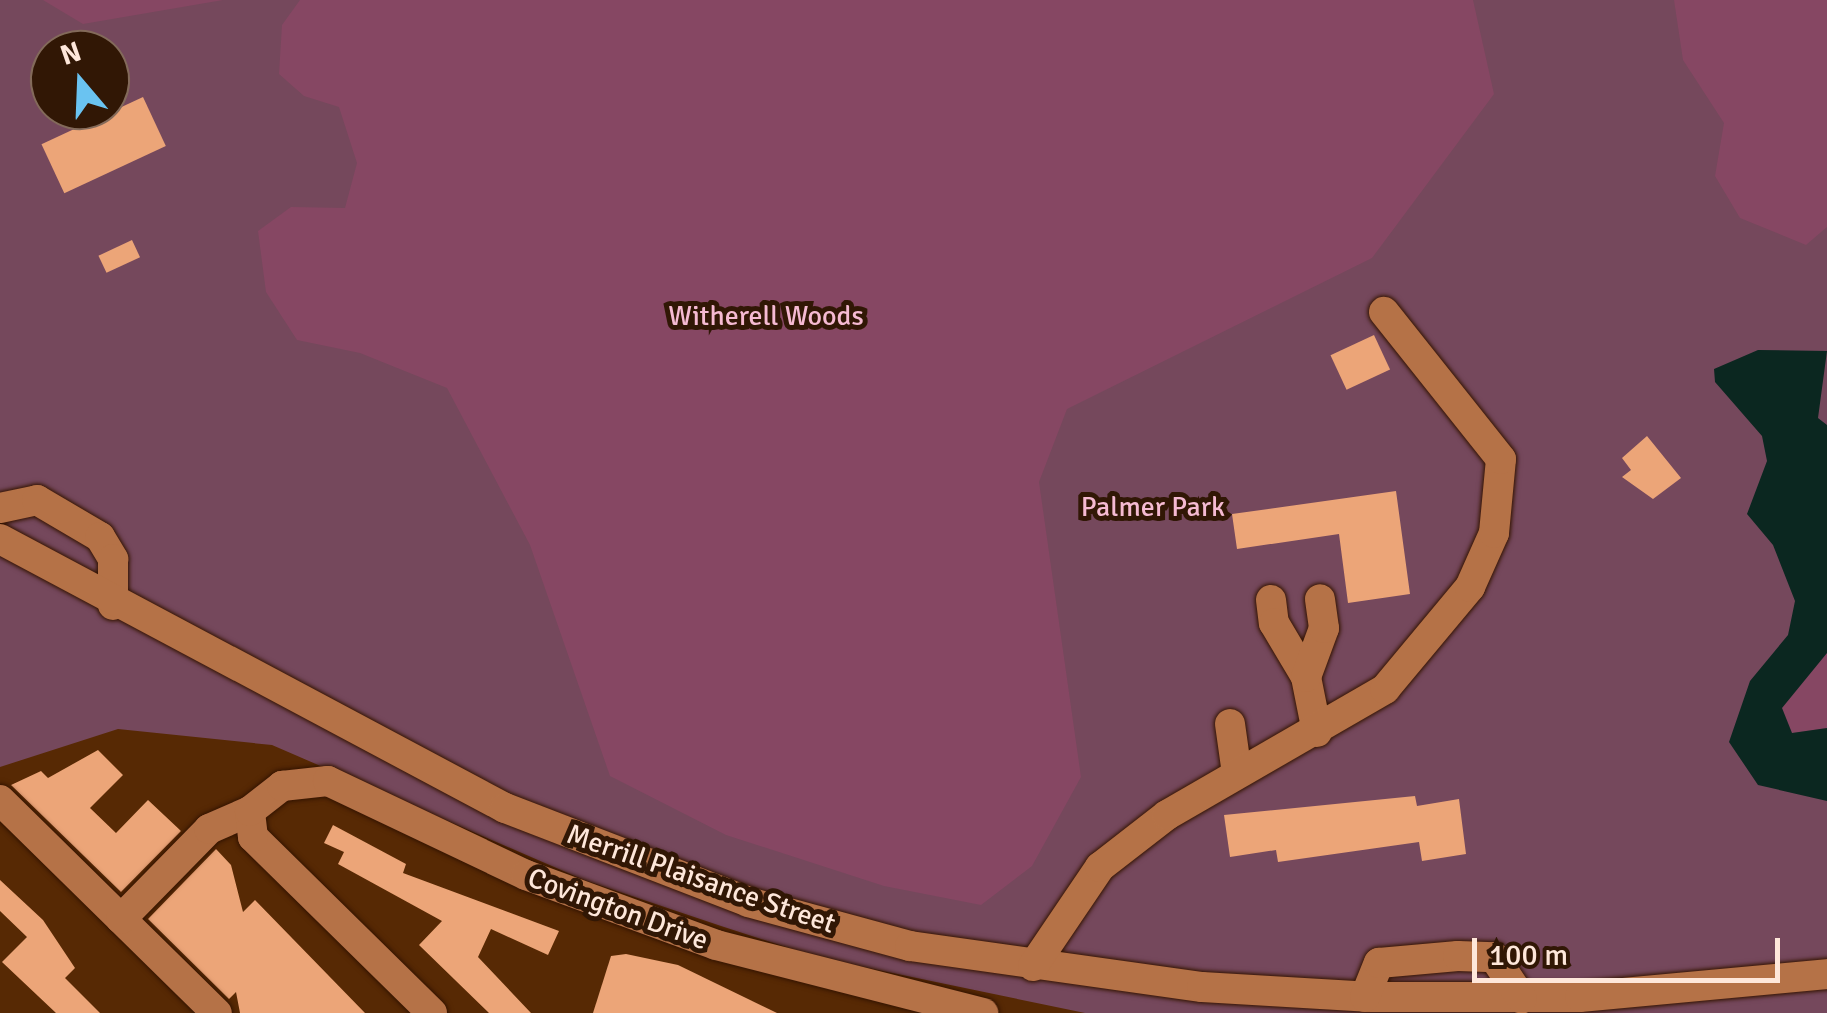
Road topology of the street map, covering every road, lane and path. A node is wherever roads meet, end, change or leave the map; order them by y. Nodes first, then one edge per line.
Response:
1 (1384, 312) dead end
2 (0, 508) edge
3 (0, 539) edge
4 (1320, 599) dead end
5 (1271, 600) dead end
6 (113, 605) junction
7 (1306, 677) junction
8 (1230, 724) dead end
9 (1317, 732) junction
10 (1237, 774) junction
11 (0, 800) edge
12 (261, 803) junction
13 (121, 918) junction
14 (1034, 966) junction
15 (1827, 974) edge
16 (1365, 997) junction
17 (1522, 998) junction
18 (1581, 1005) edge
19 (217, 1013) edge
20 (432, 1013) edge
21 (983, 1013) edge

1 - 9 street
2 - 6 street
3 - 6 street, Merrill Plaisance Street
4 - 7 street
5 - 7 street
6 - 14 street, Merrill Plaisance Street
7 - 9 street
8 - 10 street
9 - 10 street
10 - 14 street
11 - 13 street
12 - 13 street, Covington Drive
12 - 20 street
12 - 21 street, Covington Drive
13 - 19 street
14 - 16 street, Merrill Plaisance Street
15 - 18 street, Merrill Plaisance Street
16 - 17 street, Merrill Plaisance Street
16 - 17 street
17 - 18 street, Merrill Plaisance Street

